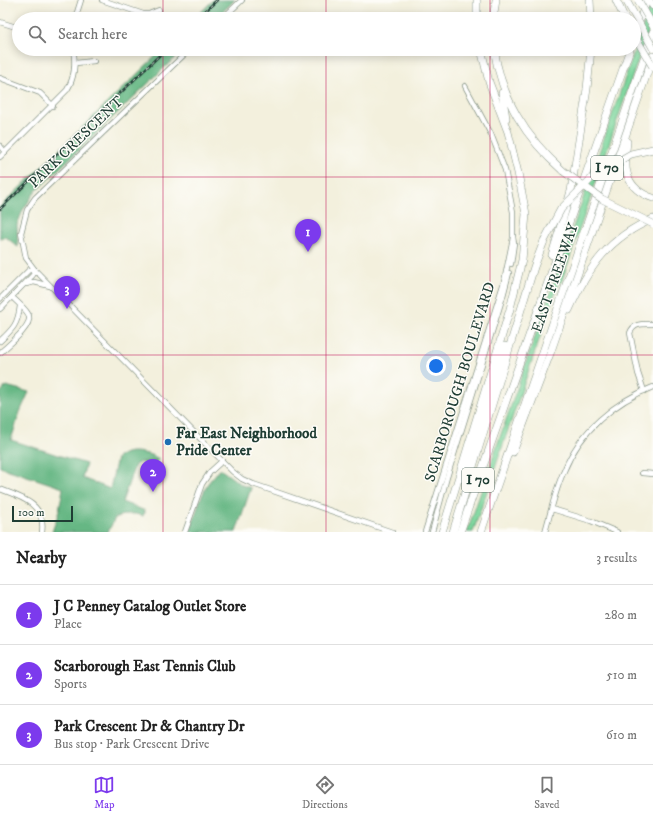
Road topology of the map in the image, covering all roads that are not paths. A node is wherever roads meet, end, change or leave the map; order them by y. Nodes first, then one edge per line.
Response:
1 (81, 0) edge
2 (102, 0) edge
3 (242, 0) edge
4 (478, 0) edge
5 (496, 0) edge
6 (590, 0) edge
7 (616, 0) edge
8 (638, 0) edge
9 (648, 0) edge
10 (626, 1) edge
11 (653, 6) edge
12 (158, 10) dead end
13 (77, 12) edge
14 (137, 12) edge
15 (154, 12) edge
16 (229, 12) edge
17 (477, 12) edge
18 (494, 12) edge
19 (591, 12) edge
20 (622, 12) edge
21 (632, 12) edge
22 (641, 18) edge
23 (0, 22) edge
24 (12, 26) edge
25 (653, 26) edge
26 (641, 27) edge
27 (653, 32) edge
28 (641, 47) edge
29 (653, 48) edge
30 (74, 56) edge
31 (183, 56) edge
32 (483, 56) edge
33 (496, 56) edge
34 (590, 56) edge
35 (627, 56) edge
36 (653, 56) edge
37 (94, 61) dead end
38 (76, 63) junction
39 (653, 67) edge
40 (0, 78) edge
41 (501, 79) junction
42 (465, 86) dead end
43 (53, 106) junction
44 (634, 110) junction
45 (508, 132) junction
46 (0, 146) edge
47 (653, 149) edge
48 (5, 152) junction
49 (0, 157) edge
50 (653, 198) edge
51 (653, 219) edge
52 (653, 224) edge
53 (513, 238) junction
54 (35, 270) junction
55 (23, 286) junction
56 (51, 287) junction
57 (12, 297) junction
58 (0, 298) edge
59 (20, 306) junction
60 (0, 309) edge
61 (537, 309) junction
62 (518, 319) junction
63 (653, 324) edge
64 (0, 341) edge
65 (551, 351) junction
66 (0, 353) edge
67 (653, 387) edge
68 (644, 391) junction
69 (222, 461) junction
70 (642, 473) dead end
71 (653, 474) edge
72 (0, 490) edge
73 (552, 509) junction
74 (43, 530) edge
75 (389, 531) edge
76 (185, 532) edge
77 (425, 532) edge
78 (432, 532) edge
79 (443, 532) edge
80 (453, 532) edge
81 (460, 532) edge
82 (482, 532) edge
83 (545, 532) edge
84 (617, 532) edge

1 - 13 street
2 - 14 street
3 - 16 street
4 - 17 highway
5 - 18 highway
6 - 19 highway
7 - 20 highway
8 - 25 highway, bridge
9 - 11 highway
9 - 22 highway
10 - 21 highway, bridge
12 - 15 street
23 - 24 street
26 - 29 highway, bridge
27 - 82 highway, EAST FREEWAY / I 70
28 - 39 highway, bridge
30 - 38 street
31 - 54 street, PARK CRESCENT
32 - 45 highway
33 - 41 highway
34 - 61 highway
35 - 61 highway, EAST FREEWAY / I 70
36 - 44 highway
37 - 38 street
38 - 43 street
40 - 43 street
41 - 45 highway
41 - 52 highway, bridge
42 - 53 street, SCARBOROUGH BOULEVARD
43 - 48 street
44 - 50 highway
44 - 65 highway
45 - 79 highway
46 - 48 street
47 - 62 highway, bridge
48 - 49 street
51 - 65 highway
53 - 77 street, SCARBOROUGH BOULEVARD
53 - 78 street, SCARBOROUGH BOULEVARD
54 - 55 street
54 - 56 street, PARK CRESCENT
54 - 58 street
55 - 56 street
55 - 57 street
56 - 69 street, PARK CRESCENT
57 - 59 street
57 - 60 street
59 - 64 street
59 - 66 street
61 - 81 highway, EAST FREEWAY / I 70
62 - 79 highway
62 - 80 highway
63 - 68 street
65 - 82 highway
67 - 68 street
68 - 73 street
69 - 75 street, PARK CRESCENT
69 - 76 street
70 - 71 street
72 - 74 street
73 - 83 street
73 - 84 street

